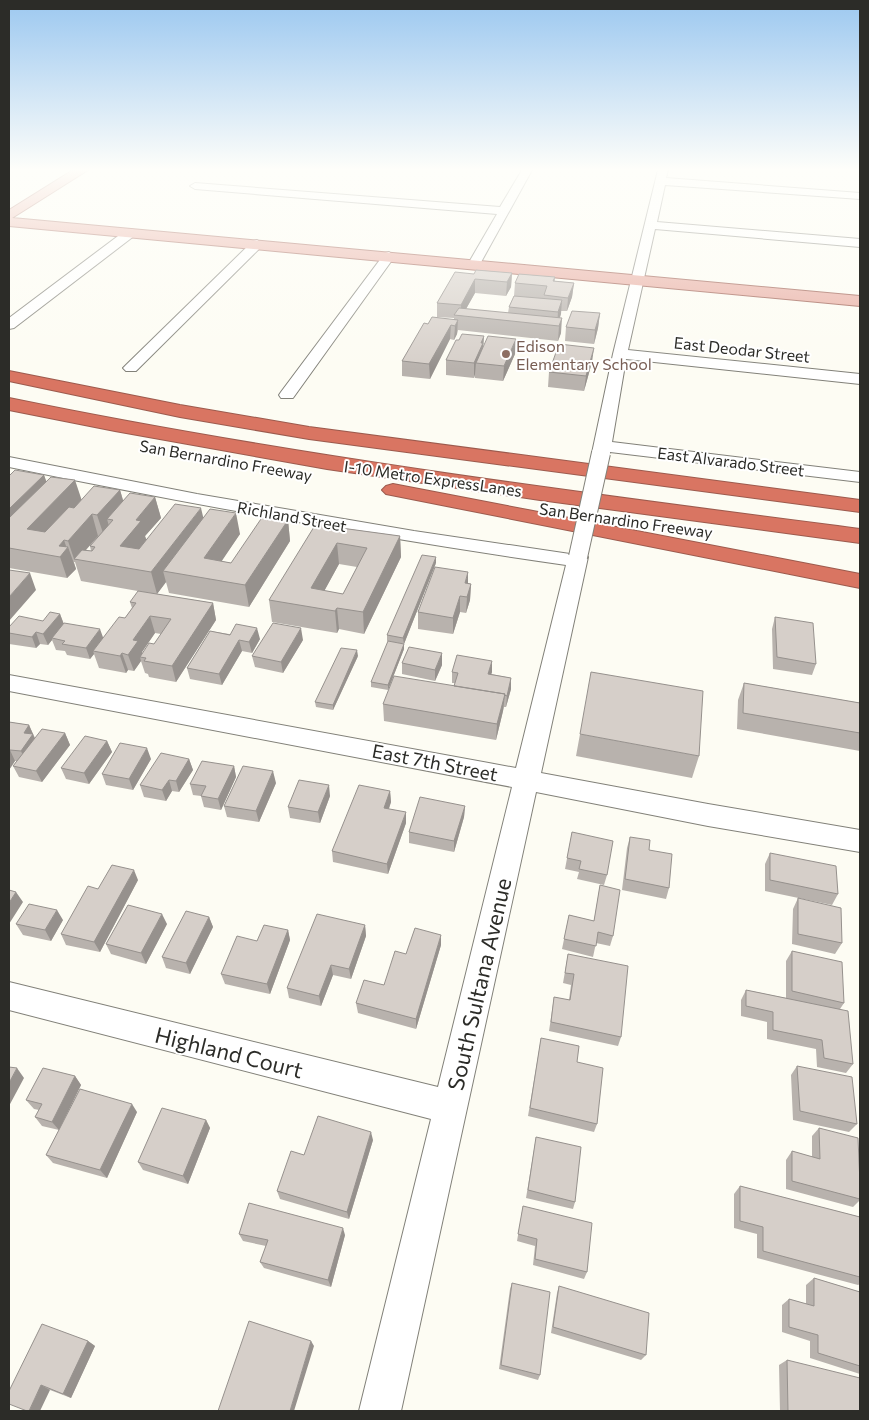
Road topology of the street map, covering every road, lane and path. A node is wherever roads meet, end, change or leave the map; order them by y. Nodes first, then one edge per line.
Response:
1 (126, 236) edge
2 (168, 236) edge
3 (490, 236) edge
4 (647, 236) edge
5 (781, 236) edge
6 (860, 243) edge
7 (257, 244) junction
8 (389, 256) junction
9 (474, 264) junction
10 (637, 280) junction
11 (860, 300) edge
12 (9, 325) edge
13 (620, 354) junction
14 (130, 368) dead end
15 (9, 376) edge
16 (860, 378) edge
17 (9, 389) edge
18 (287, 395) dead end
19 (9, 404) edge
20 (9, 420) edge
21 (602, 449) junction
22 (9, 462) edge
23 (622, 475) junction
24 (860, 477) edge
25 (369, 484) junction
26 (860, 493) edge
27 (860, 506) edge
28 (860, 520) edge
29 (860, 536) edge
30 (860, 552) edge
31 (577, 559) junction
32 (860, 581) edge
33 (9, 683) edge
34 (526, 780) junction
35 (860, 841) edge
36 (9, 996) edge
37 (450, 1107) junction
38 (380, 1411) edge

1 - 12 street
2 - 7 main road
3 - 9 street
4 - 10 street, South Sultana Avenue
5 - 6 street
7 - 8 main road
7 - 14 street
8 - 9 main road
8 - 18 street
9 - 10 main road
10 - 11 main road
10 - 13 street, South Sultana Avenue
13 - 16 street, East Deodar Street
13 - 21 street, South Sultana Avenue
15 - 23 highway
17 - 28 highway, I-10 Metro ExpressLanes
19 - 29 highway, I-10 Metro ExpressLanes
20 - 25 highway, San Bernardino Freeway
21 - 24 street, East Alvarado Street
21 - 31 street, South Sultana Avenue, bridge
22 - 31 street, Richland Street
23 - 26 highway
23 - 27 highway
25 - 30 highway, San Bernardino Freeway
25 - 32 highway
31 - 34 street, South Sultana Avenue
33 - 34 street, East 7th Street
34 - 35 street, East 7th Street
34 - 37 street, South Sultana Avenue
36 - 37 street, Highland Court
37 - 38 street, South Sultana Avenue

